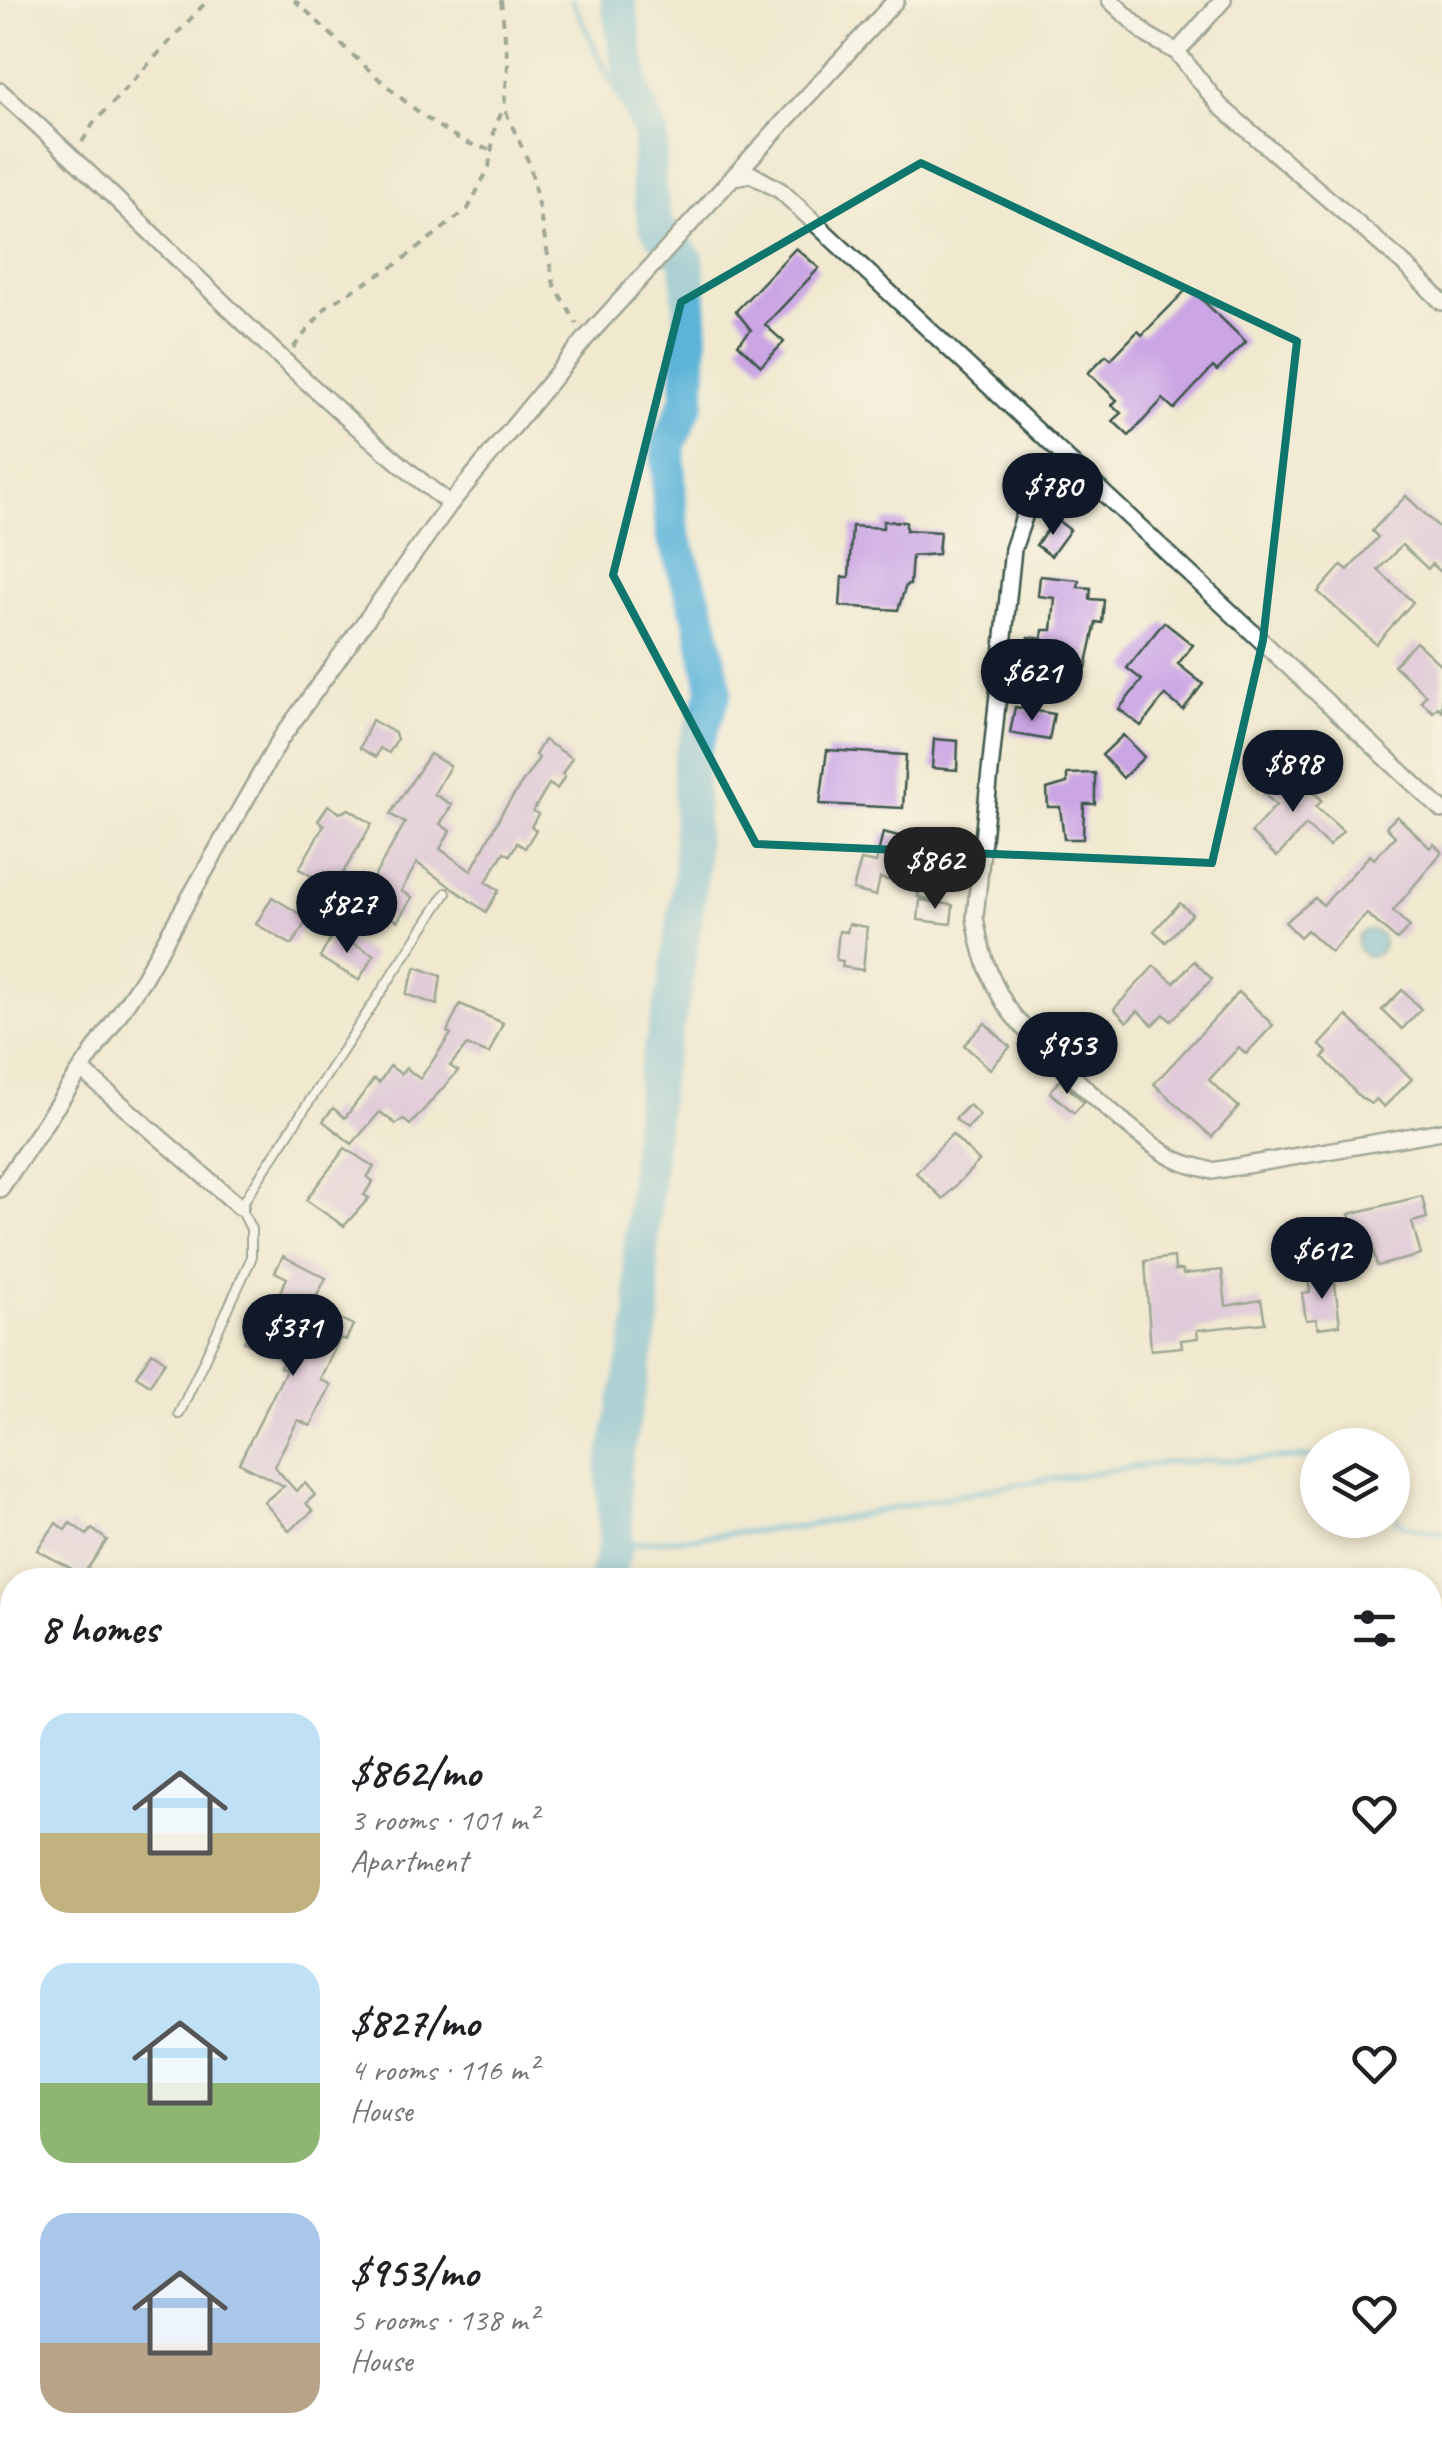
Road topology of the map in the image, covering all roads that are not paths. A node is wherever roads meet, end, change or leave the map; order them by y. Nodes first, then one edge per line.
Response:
1 (896, 0) edge
2 (1110, 0) edge
3 (1223, 0) edge
4 (1177, 52) junction
5 (0, 92) edge
6 (733, 177) junction
7 (1442, 302) edge
8 (1066, 458) junction
9 (450, 504) junction
10 (1442, 810) edge
11 (446, 893) dead end
12 (84, 1072) junction
13 (1442, 1131) edge
14 (0, 1189) edge
15 (240, 1208) junction
16 (179, 1414) dead end

1 - 6 street
2 - 4 street
3 - 4 street
4 - 7 street
5 - 9 street
6 - 8 street
6 - 9 street
8 - 10 street
8 - 13 street
9 - 12 street
11 - 15 lane
12 - 14 street
12 - 15 street
15 - 16 lane

